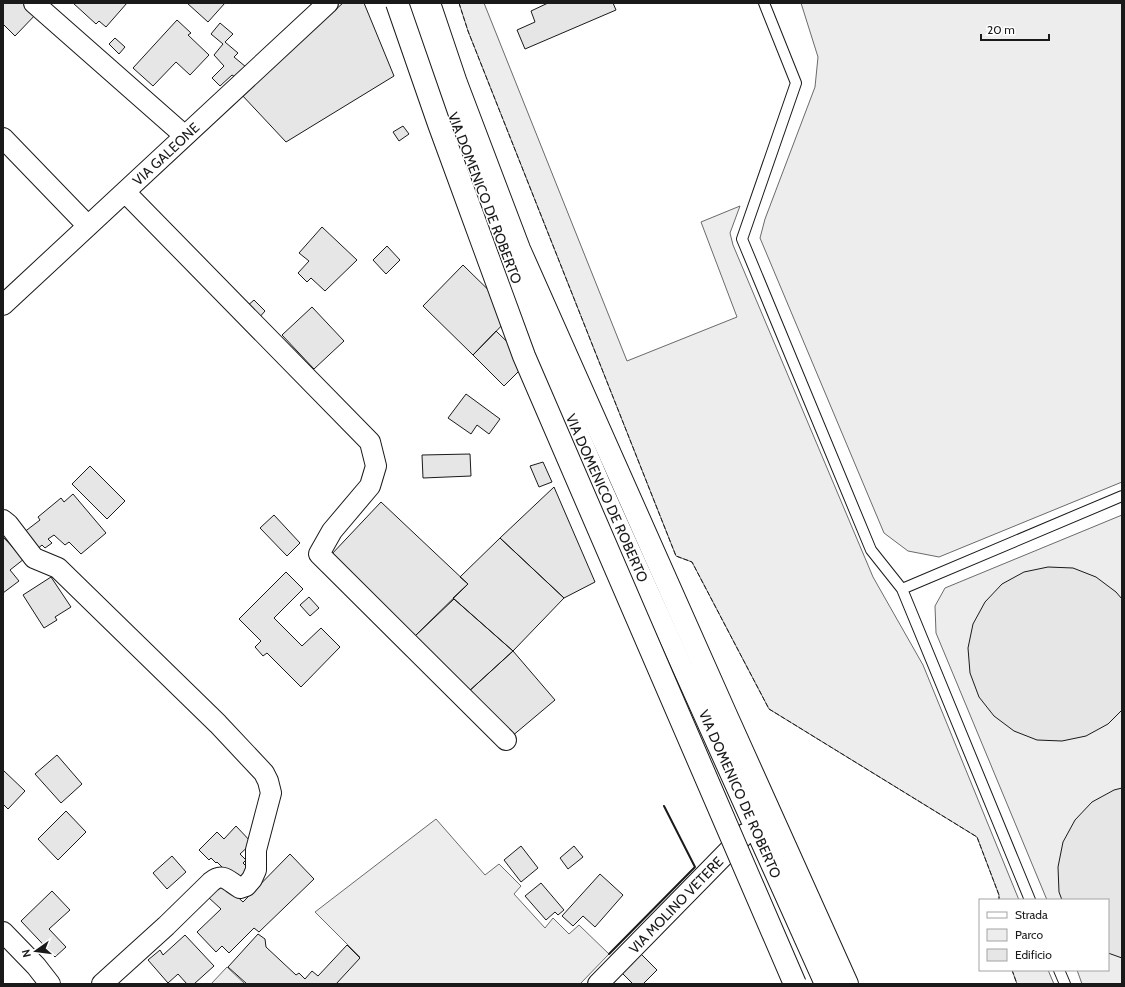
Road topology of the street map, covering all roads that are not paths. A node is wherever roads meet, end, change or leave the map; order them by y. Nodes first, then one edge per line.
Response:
1 (34, 3) edge
2 (328, 3) edge
3 (402, 3) edge
4 (429, 3) edge
5 (764, 3) edge
6 (185, 136) junction
7 (3, 138) edge
8 (125, 192) junction
9 (88, 226) junction
10 (3, 305) edge
11 (1122, 496) edge
12 (3, 520) edge
13 (902, 588) junction
14 (506, 740) dead end
15 (754, 825) junction
16 (1030, 899) edge
17 (3, 932) edge
18 (1059, 971) edge
19 (50, 984) edge
20 (102, 984) edge
21 (598, 984) edge
22 (795, 984) edge
23 (826, 984) edge
24 (847, 984) edge
25 (1064, 984) edge

1 - 6 street
2 - 6 street, VIA GALEONE
3 - 15 street, VIA DOMENICO DE ROBERTO
3 - 22 highway, bridge
4 - 24 highway
5 - 13 lane
6 - 8 street, VIA GALEONE
7 - 9 street
8 - 9 street, VIA GALEONE
8 - 14 street
9 - 10 street, VIA GALEONE
11 - 13 lane
12 - 20 street
13 - 16 lane
15 - 21 street, VIA MOLINO VETERE
15 - 23 street, VIA DOMENICO DE ROBERTO
17 - 19 street
18 - 25 lane

